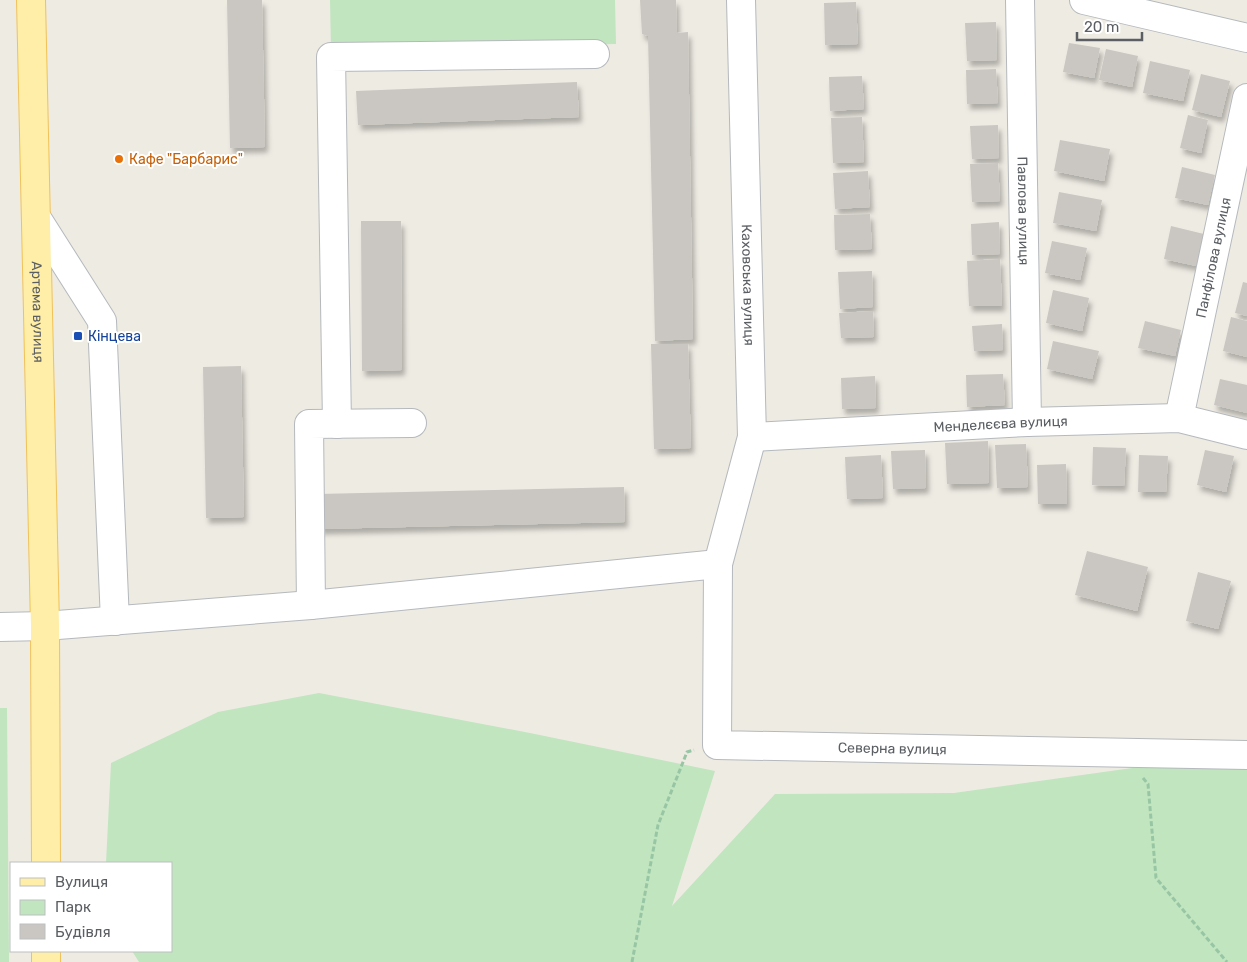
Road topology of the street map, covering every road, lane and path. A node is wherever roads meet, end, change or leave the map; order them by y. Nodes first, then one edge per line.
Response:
1 (31, 0) edge
2 (741, 0) edge
3 (1020, 0) edge
4 (1084, 0) edge
5 (1247, 38) edge
6 (595, 54) dead end
7 (1247, 98) edge
8 (36, 217) junction
9 (1179, 418) junction
10 (1027, 422) junction
11 (412, 423) dead end
12 (337, 424) junction
13 (1247, 435) edge
14 (752, 436) junction
15 (718, 564) junction
16 (311, 605) junction
17 (115, 620) junction
18 (45, 626) junction
19 (0, 627) edge
20 (717, 745) junction
21 (1123, 753) junction
22 (1247, 755) edge
23 (46, 862) edge
24 (632, 962) edge
25 (1227, 962) edge

1 - 8 main road, Артема вулиця
2 - 14 street, Каховська вулиця
3 - 10 street, Павлова вулиця
4 - 5 street
6 - 12 street
7 - 9 street, Панфілова вулиця
8 - 17 street
8 - 18 main road, Артема вулиця
9 - 10 street, Менделєєва вулиця
9 - 13 street, Менделєєва вулиця
10 - 14 street, Менделєєва вулиця
11 - 12 street
12 - 16 street
14 - 15 street, Каховська вулиця
15 - 16 street
15 - 20 street
16 - 17 street
17 - 18 street
18 - 19 street
18 - 23 main road, Артема вулиця
20 - 21 street, Северна вулиця
20 - 24 path
21 - 22 street, Северна вулиця
21 - 25 path

